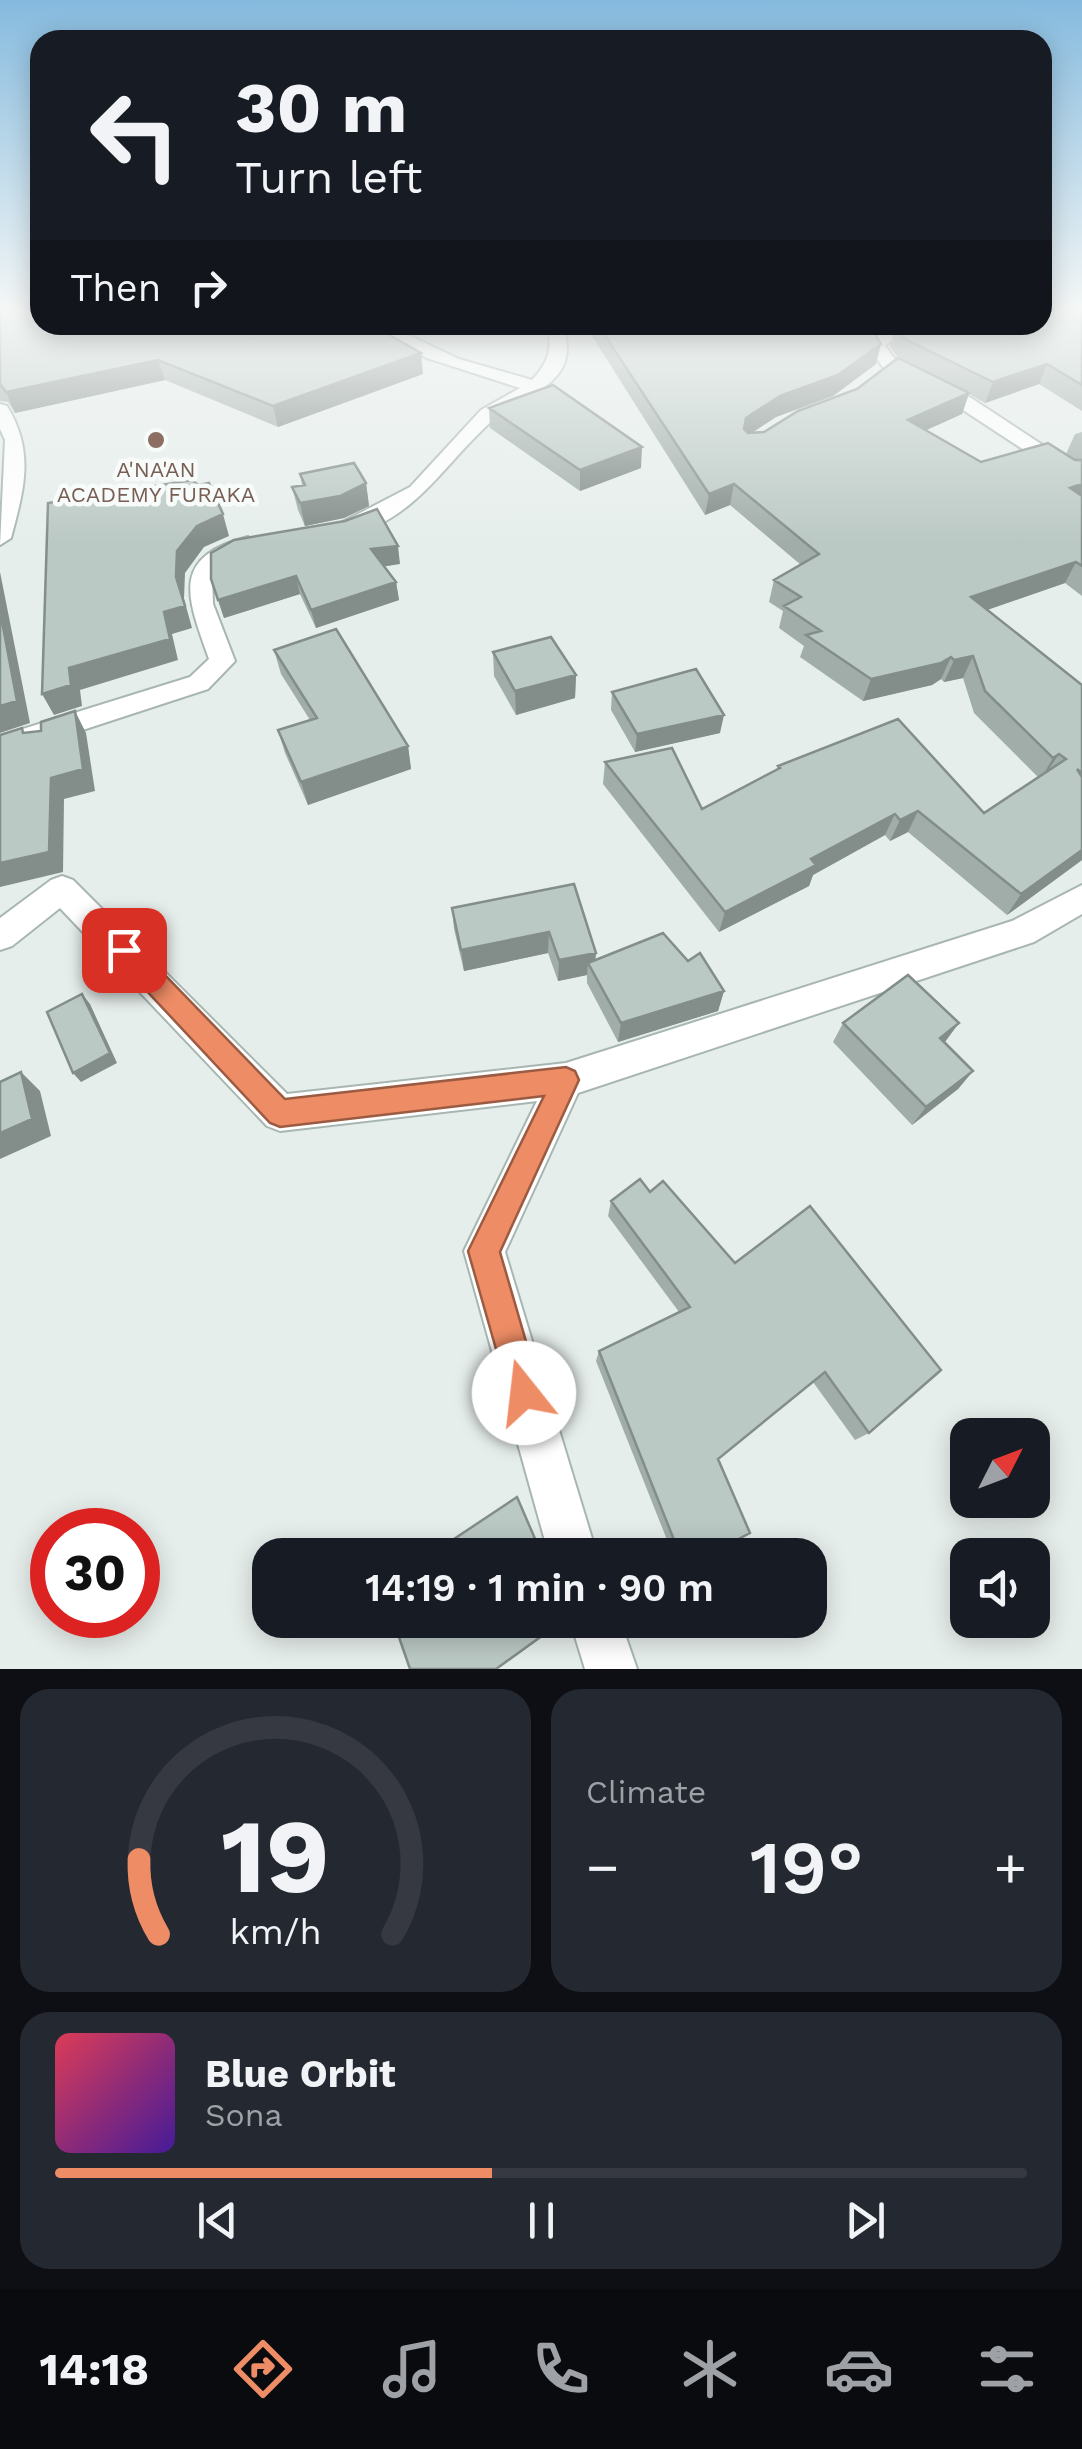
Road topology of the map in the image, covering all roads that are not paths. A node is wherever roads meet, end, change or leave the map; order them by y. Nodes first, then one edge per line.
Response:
1 (534, 387) edge
2 (925, 387) edge
3 (0, 410) edge
4 (1074, 474) edge
5 (325, 534) edge
6 (0, 538) edge
7 (278, 538) edge
8 (0, 747) edge
9 (1082, 898) edge
10 (0, 936) edge
11 (566, 1080) junction
12 (568, 1538) edge
13 (601, 1638) edge
14 (611, 1669) edge

1 - 5 street
2 - 4 street
3 - 6 street
7 - 8 street
9 - 11 street
10 - 11 street
11 - 12 street
13 - 14 street

